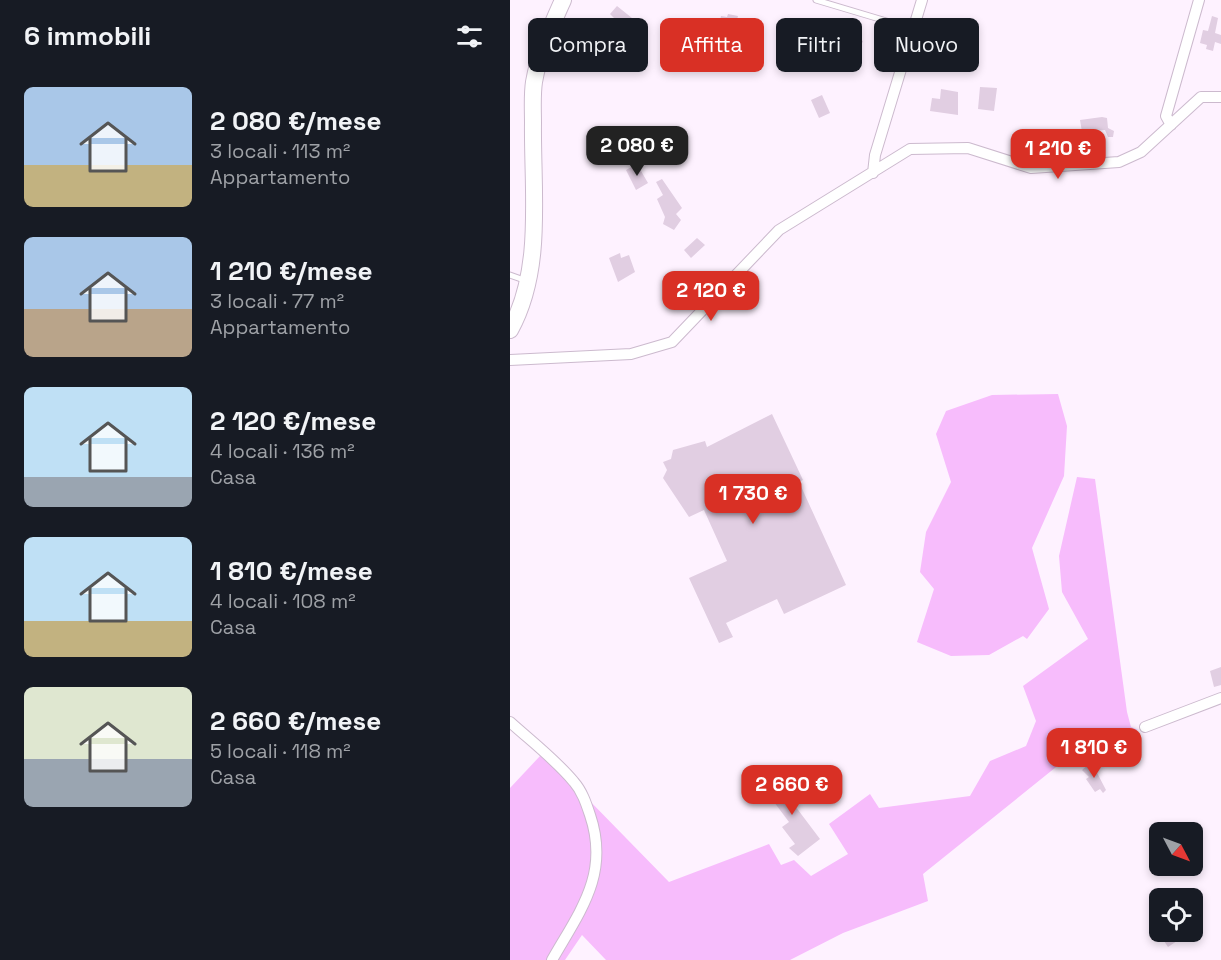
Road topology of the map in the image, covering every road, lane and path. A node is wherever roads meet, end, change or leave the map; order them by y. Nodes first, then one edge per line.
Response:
1 (563, 0) edge
2 (816, 0) edge
3 (922, 0) edge
4 (1199, 0) edge
5 (877, 18) edge
6 (917, 18) edge
7 (901, 72) edge
8 (1221, 97) edge
9 (1171, 125) junction
10 (873, 173) junction
11 (510, 275) edge
12 (528, 282) junction
13 (510, 330) edge
14 (510, 360) edge
15 (1221, 698) edge
16 (510, 722) edge
17 (1145, 728) dead end
18 (552, 960) edge

1 - 12 main road
2 - 5 lane
3 - 6 street
4 - 9 street
7 - 10 street
8 - 9 street
9 - 10 street
10 - 14 street
11 - 12 lane
12 - 13 main road
15 - 17 street
16 - 18 street

